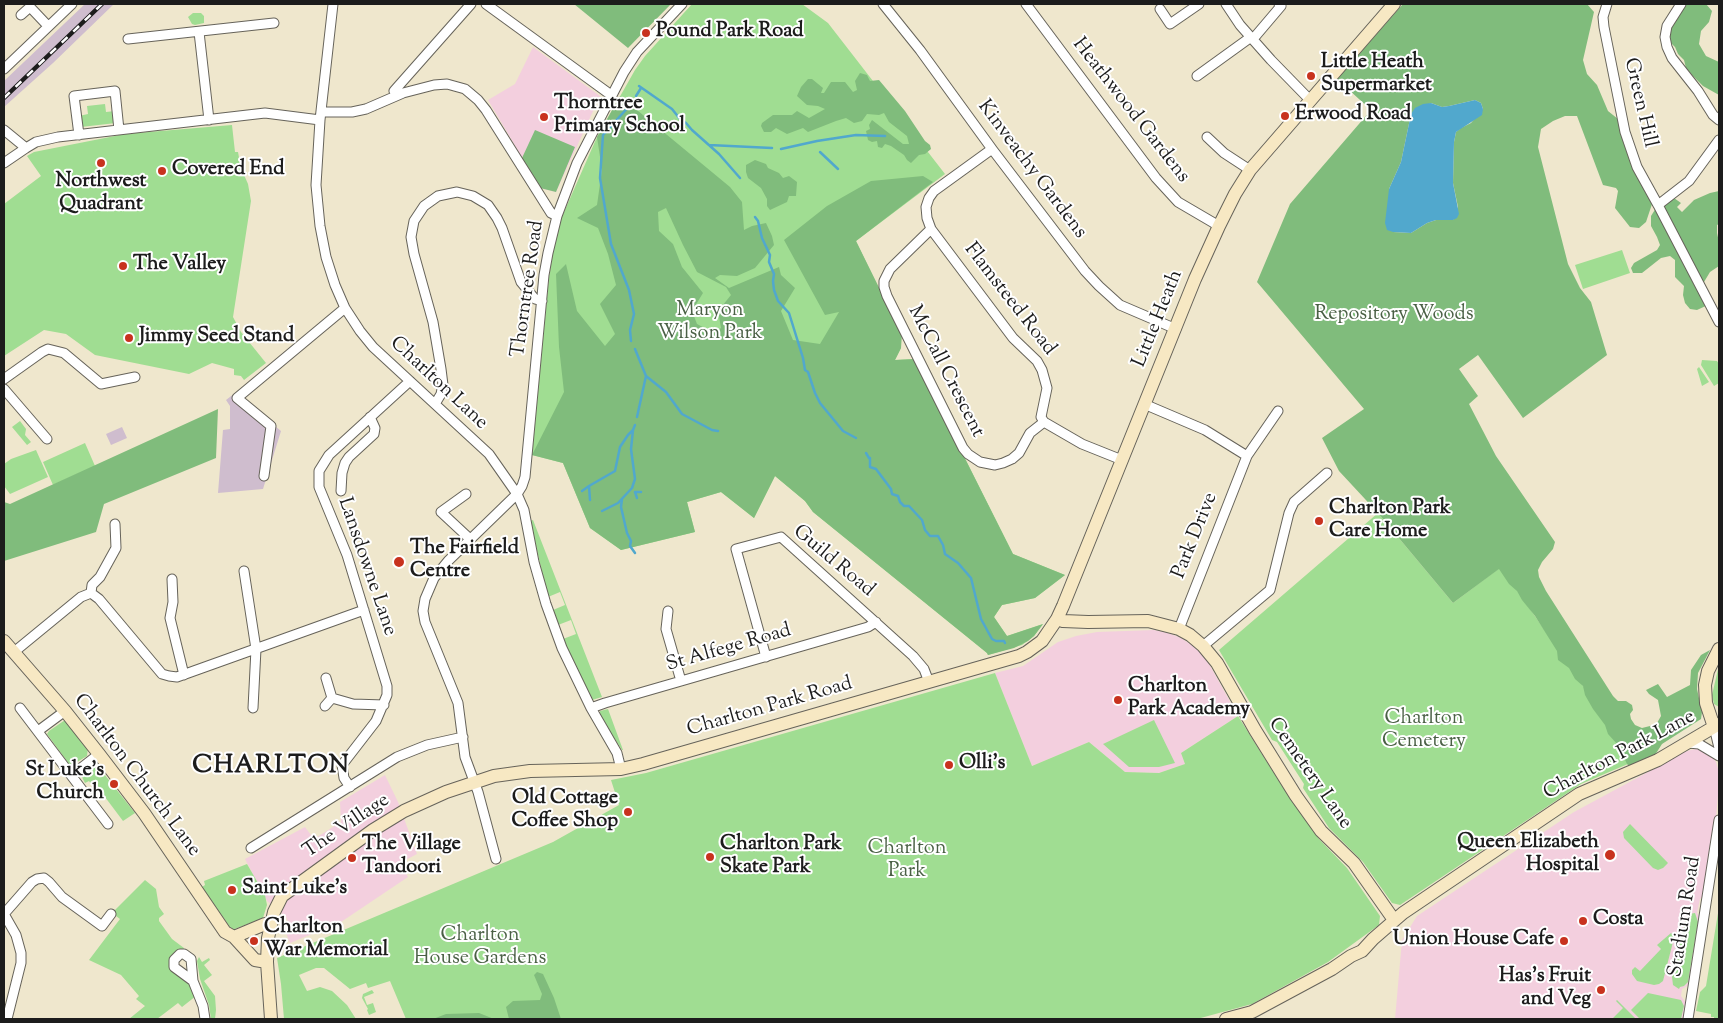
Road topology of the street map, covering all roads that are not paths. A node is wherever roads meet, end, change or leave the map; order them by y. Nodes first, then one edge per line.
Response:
1 (72, 4) edge
2 (333, 4) edge
3 (471, 4) edge
4 (486, 4) edge
5 (682, 4) edge
6 (884, 4) edge
7 (1026, 4) edge
8 (1199, 4) edge
9 (1226, 4) edge
10 (1279, 4) edge
11 (1394, 4) edge
12 (1607, 4) edge
13 (1681, 4) edge
14 (1160, 9) dead end
15 (21, 15) dead end
16 (274, 23) dead end
17 (48, 26) junction
18 (199, 32) junction
19 (1252, 38) junction
20 (128, 39) dead end
21 (4, 69) edge
22 (1197, 76) dead end
23 (611, 95) junction
24 (396, 96) junction
25 (1310, 100) junction
26 (320, 116) junction
27 (209, 120) junction
28 (1719, 120) edge
29 (4, 130) edge
30 (119, 130) junction
31 (79, 135) junction
32 (1207, 137) dead end
33 (1719, 140) edge
34 (26, 148) junction
35 (992, 148) junction
36 (4, 163) edge
37 (1250, 170) junction
38 (1658, 205) junction
39 (557, 216) junction
40 (1219, 226) junction
41 (931, 228) junction
42 (542, 301) junction
43 (345, 308) junction
44 (1719, 322) edge
45 (1176, 328) junction
46 (135, 377) dead end
47 (4, 379) edge
48 (410, 381) junction
49 (4, 389) edge
50 (435, 404) junction
51 (1144, 404) junction
52 (1278, 411) dead end
53 (370, 417) junction
54 (1044, 422) junction
55 (47, 438) dead end
56 (1247, 456) junction
57 (1122, 460) junction
58 (1328, 473) dead end
59 (264, 476) dead end
60 (341, 491) dead end
61 (466, 494) dead end
62 (517, 494) junction
63 (115, 524) dead end
64 (470, 539) junction
65 (244, 571) dead end
66 (172, 579) dead end
67 (91, 593) junction
68 (364, 610) junction
69 (668, 612) dead end
70 (1057, 619) junction
71 (876, 622) junction
72 (1179, 629) junction
73 (4, 642) edge
74 (1203, 646) junction
75 (256, 649) junction
76 (1719, 649) edge
77 (14, 652) junction
78 (766, 657) junction
79 (184, 676) junction
80 (326, 678) dead end
81 (681, 681) junction
82 (929, 682) junction
83 (332, 698) junction
84 (384, 705) junction
85 (325, 706) dead end
86 (20, 708) dead end
87 (253, 708) dead end
88 (591, 708) junction
89 (65, 711) junction
90 (1717, 726) edge
91 (38, 732) junction
92 (463, 737) junction
93 (1686, 743) junction
94 (1719, 748) edge
95 (99, 754) junction
96 (1719, 756) edge
97 (621, 770) junction
98 (72, 775) junction
99 (474, 782) junction
100 (350, 787) junction
101 (1719, 820) edge
102 (108, 824) dead end
103 (251, 848) dead end
104 (496, 859) dead end
105 (4, 914) edge
106 (111, 914) dead end
107 (1394, 920) junction
108 (270, 925) junction
109 (234, 937) junction
110 (267, 962) junction
111 (194, 981) dead end
112 (7, 1019) edge
113 (205, 1019) edge
114 (270, 1019) edge
115 (1226, 1019) edge
116 (1688, 1019) edge

1 - 17 street
2 - 26 street, Charlton Lane
3 - 24 street
4 - 23 street
5 - 23 street, Thorntree Road
6 - 35 street, Kinveachy Gardens
7 - 40 street, Heathwood Gardens
8 - 14 street
9 - 19 street
10 - 19 street
11 - 25 main road, Little Heath
12 - 38 street, Green Hill
13 - 28 street, Green Hill
15 - 17 street
16 - 18 street
17 - 21 street
18 - 20 street
18 - 27 street
19 - 22 street
19 - 25 street
23 - 39 street, Thorntree Road
24 - 26 street
24 - 39 street
25 - 37 main road, Little Heath
26 - 27 street
26 - 43 street, Charlton Lane
27 - 30 street
29 - 34 street
30 - 31 street
30 - 31 street
31 - 34 street
32 - 37 street
33 - 38 street
34 - 36 street
35 - 41 street, Flamsteed Road
35 - 45 street, Kinveachy Gardens
37 - 40 main road, Little Heath
38 - 44 street, Green Hill
39 - 42 street, Thorntree Road
40 - 45 main road, Little Heath
41 - 54 street, Flamsteed Road
41 - 54 street, McCall Crescent
42 - 50 street
42 - 62 street, Thorntree Road
43 - 48 street, Charlton Lane
43 - 59 street
45 - 51 main road, Little Heath
46 - 47 street
48 - 50 street, Charlton Lane
48 - 53 street, Lansdowne Lane
49 - 55 street
50 - 62 street, Charlton Lane
51 - 56 street
51 - 57 main road, Little Heath
52 - 56 street, Park Drive
53 - 60 street
53 - 68 street, Lansdowne Lane
54 - 57 street
56 - 72 street, Park Drive
57 - 70 main road, Little Heath
58 - 74 street
61 - 64 street
62 - 64 street
62 - 88 street, Charlton Lane
63 - 67 street
64 - 92 street
65 - 75 street
66 - 79 street
67 - 77 street
67 - 79 street
68 - 75 street
68 - 84 street, Lansdowne Lane
69 - 81 street
70 - 72 main road, Cemetery Lane
70 - 82 main road, Charlton Park Road
71 - 78 street, St Alfege Road
71 - 78 street, Guild Road
71 - 82 street, Guild Road
72 - 74 main road, Cemetery Lane
73 - 77 main road, Charlton Church Lane
74 - 107 main road, Cemetery Lane
75 - 79 street
75 - 87 street
76 - 90 main road
77 - 89 main road, Charlton Church Lane
78 - 81 street, St Alfege Road
80 - 83 street
81 - 88 street, St Alfege Road
82 - 97 main road, Charlton Park Road
83 - 84 street
83 - 85 street
84 - 100 street, Lansdowne Lane
86 - 91 street
88 - 97 street, Charlton Lane
89 - 91 street
89 - 95 main road, Charlton Church Lane
90 - 93 main road, Charlton Park Lane
90 - 94 street
91 - 98 street
92 - 99 street
92 - 100 street
93 - 96 street
93 - 107 main road, Charlton Park Lane
95 - 98 street
95 - 109 main road, Charlton Church Lane
97 - 99 main road, Charlton Park Road
98 - 102 street
99 - 104 street
99 - 108 main road, The Village
100 - 103 street
101 - 116 street, Stadium Road
105 - 106 street
105 - 112 street
107 - 115 main road, Charlton Park Lane
108 - 109 main road
108 - 110 main road, The Village
109 - 110 main road, Charlton Church Lane
110 - 114 main road, The Village
111 - 113 street

